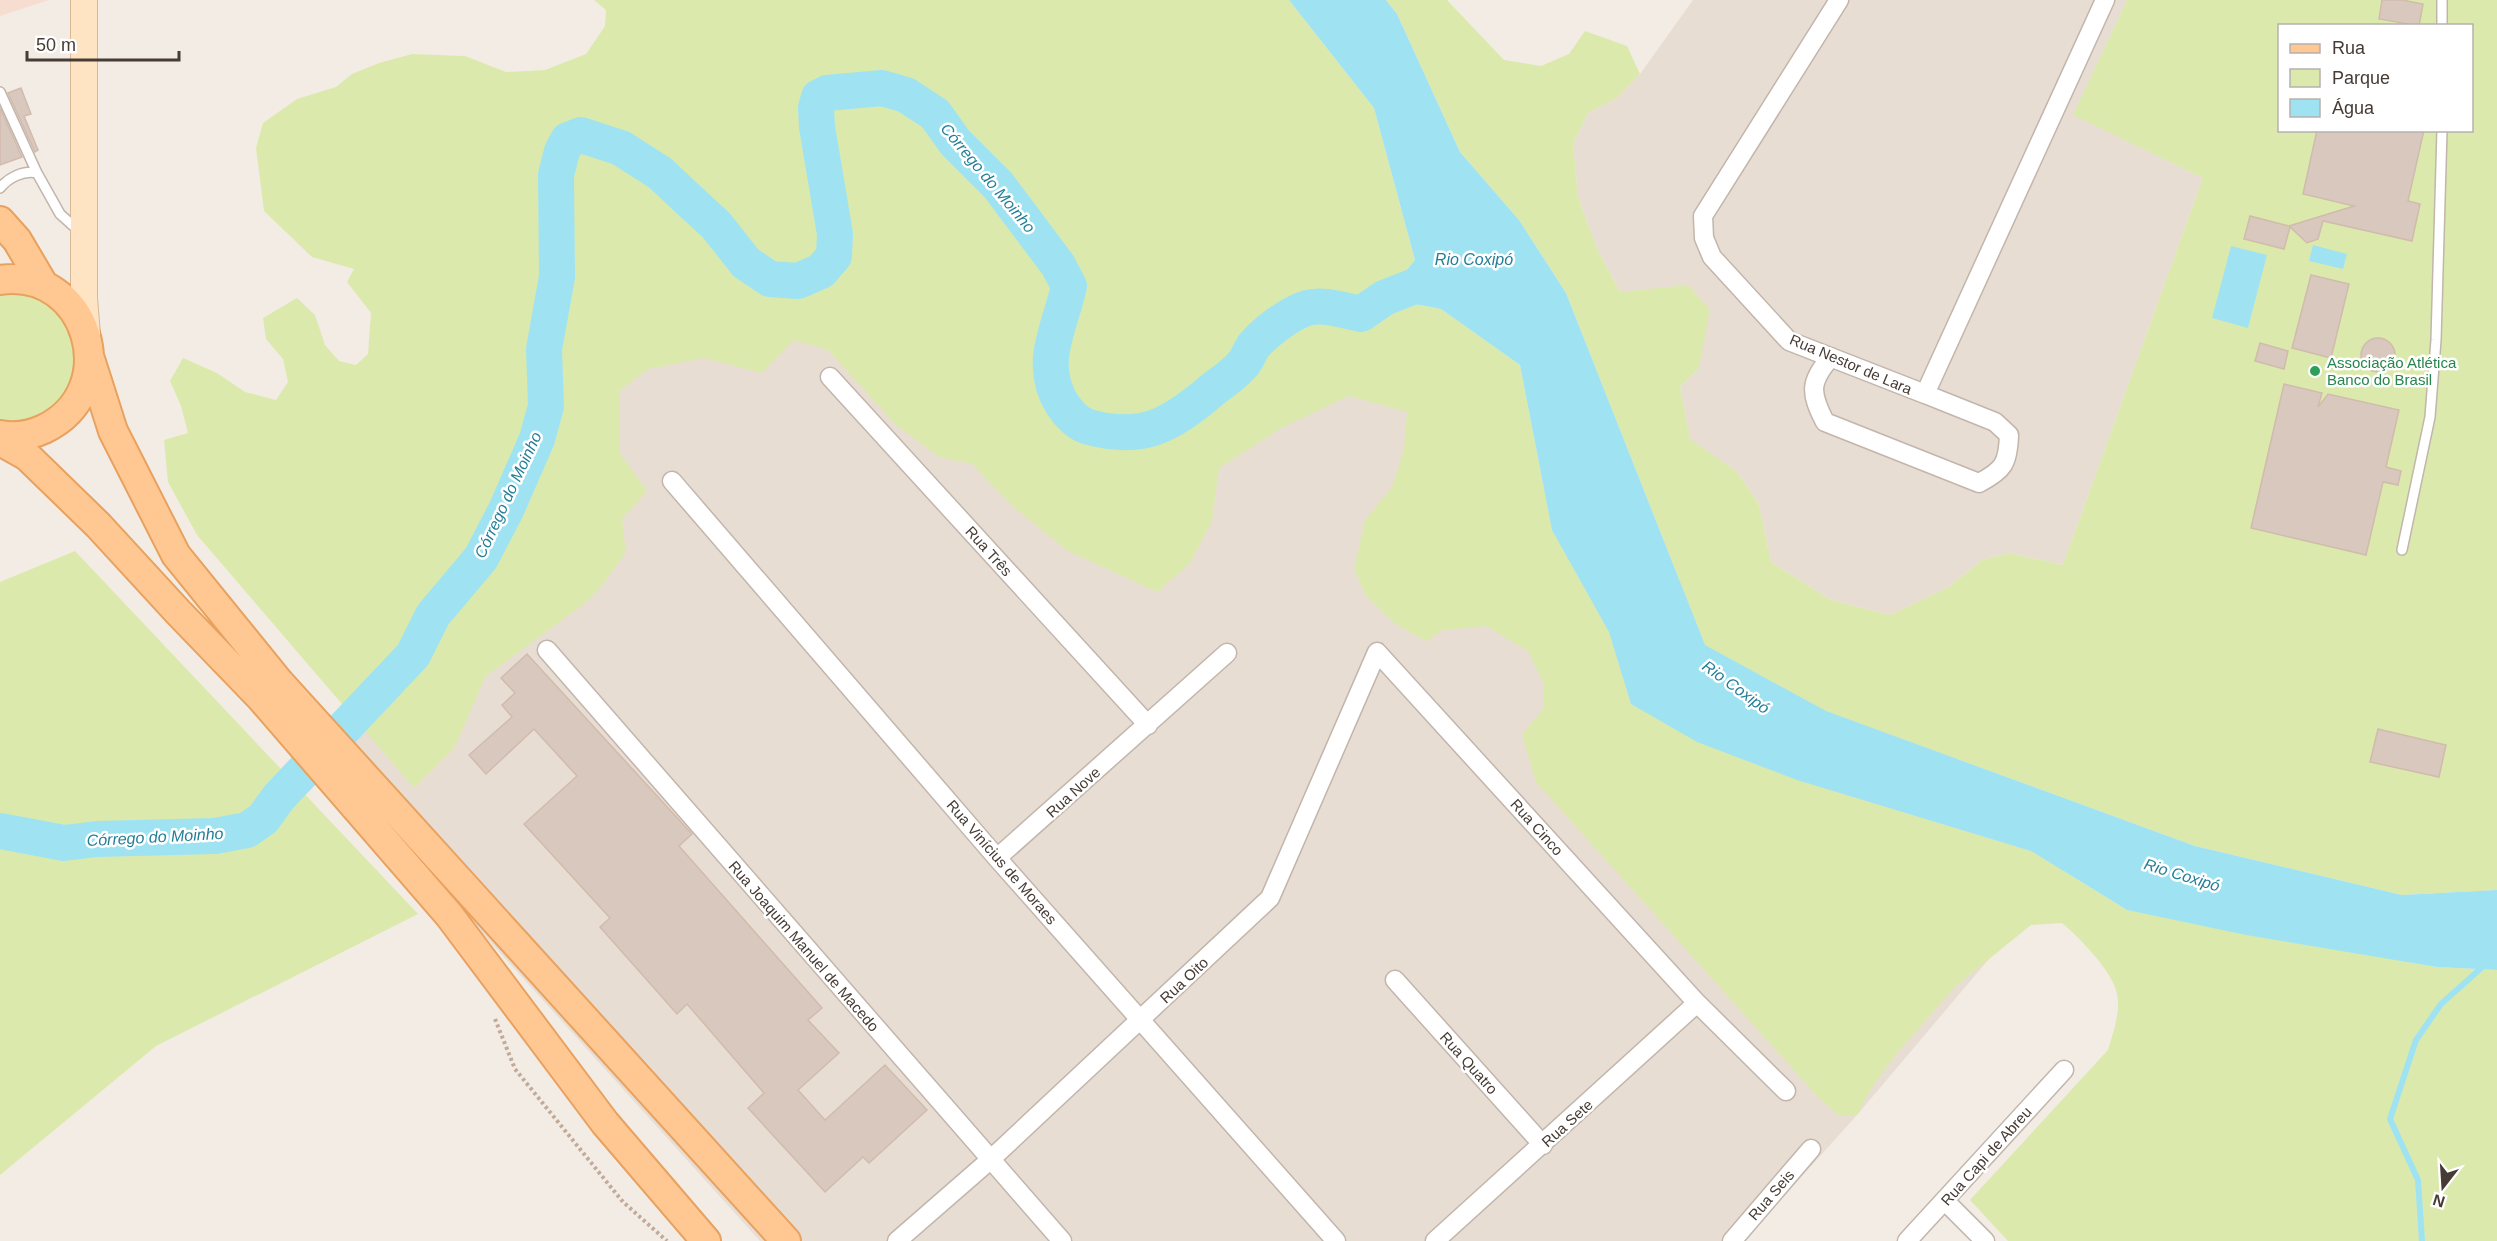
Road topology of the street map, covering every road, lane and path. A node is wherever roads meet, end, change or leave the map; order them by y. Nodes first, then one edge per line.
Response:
1 (84, 0) edge
2 (1839, 0) edge
3 (2104, 0) edge
4 (2442, 0) edge
5 (2442, 24) edge
6 (0, 92) edge
7 (2442, 132) edge
8 (37, 173) junction
9 (0, 188) edge
10 (0, 221) edge
11 (84, 236) junction
12 (84, 263) junction
13 (0, 280) edge
14 (43, 284) junction
15 (89, 347) junction
16 (1831, 357) junction
17 (830, 377) dead end
18 (1925, 394) junction
19 (0, 435) edge
20 (0, 441) edge
21 (672, 480) dead end
22 (2402, 550) dead end
23 (547, 650) dead end
24 (1377, 652) joint
25 (1227, 653) dead end
26 (270, 690) junction
27 (1148, 725) junction
28 (997, 858) junction
29 (1395, 980) dead end
30 (1697, 1003) junction
31 (495, 1018) dead end
32 (1141, 1020) junction
33 (2064, 1070) dead end
34 (1786, 1091) dead end
35 (1543, 1145) junction
36 (1811, 1149) dead end
37 (990, 1160) junction
38 (1945, 1201) junction
39 (667, 1241) edge
40 (706, 1241) edge
41 (786, 1241) edge
42 (897, 1241) edge
43 (1062, 1241) edge
44 (1336, 1241) edge
45 (1435, 1241) edge
46 (1732, 1241) edge
47 (1906, 1241) edge
48 (1985, 1241) edge

1 - 11 street
2 - 16 street, Rua Nestor de Lara
3 - 18 street, Rua Nestor de Lara
4 - 5 lane
6 - 8 lane
7 - 22 lane
8 - 9 lane
8 - 11 lane
10 - 14 main road
11 - 12 street
12 - 14 street
12 - 15 street
13 - 14 main road
14 - 15 main road
15 - 19 main road
15 - 26 main road
16 - 18 street, Rua Nestor de Lara
16 - 18 street
17 - 27 street, Rua Três
20 - 26 main road
21 - 28 street, Rua Vinícius de Moraes
23 - 37 street, Rua Joaquim Manuel de Macedo
24 - 30 street, Rua Cinco
24 - 32 street, Rua Oito
25 - 27 street, Rua Nove
26 - 40 main road
26 - 41 main road
27 - 28 street, Rua Nove
28 - 32 street, Rua Vinícius de Moraes
29 - 35 street, Rua Quatro
30 - 34 street, Rua Cinco
30 - 35 street, Rua Sete
31 - 39 path
32 - 37 street, Rua Oito
32 - 44 street, Rua Vinícius de Moraes
33 - 38 street, Rua Capi de Abreu
35 - 45 street, Rua Sete
36 - 46 street, Rua Seis
37 - 42 street, Rua Oito
37 - 43 street, Rua Joaquim Manuel de Macedo
38 - 47 street, Rua Capi de Abreu
38 - 48 street

